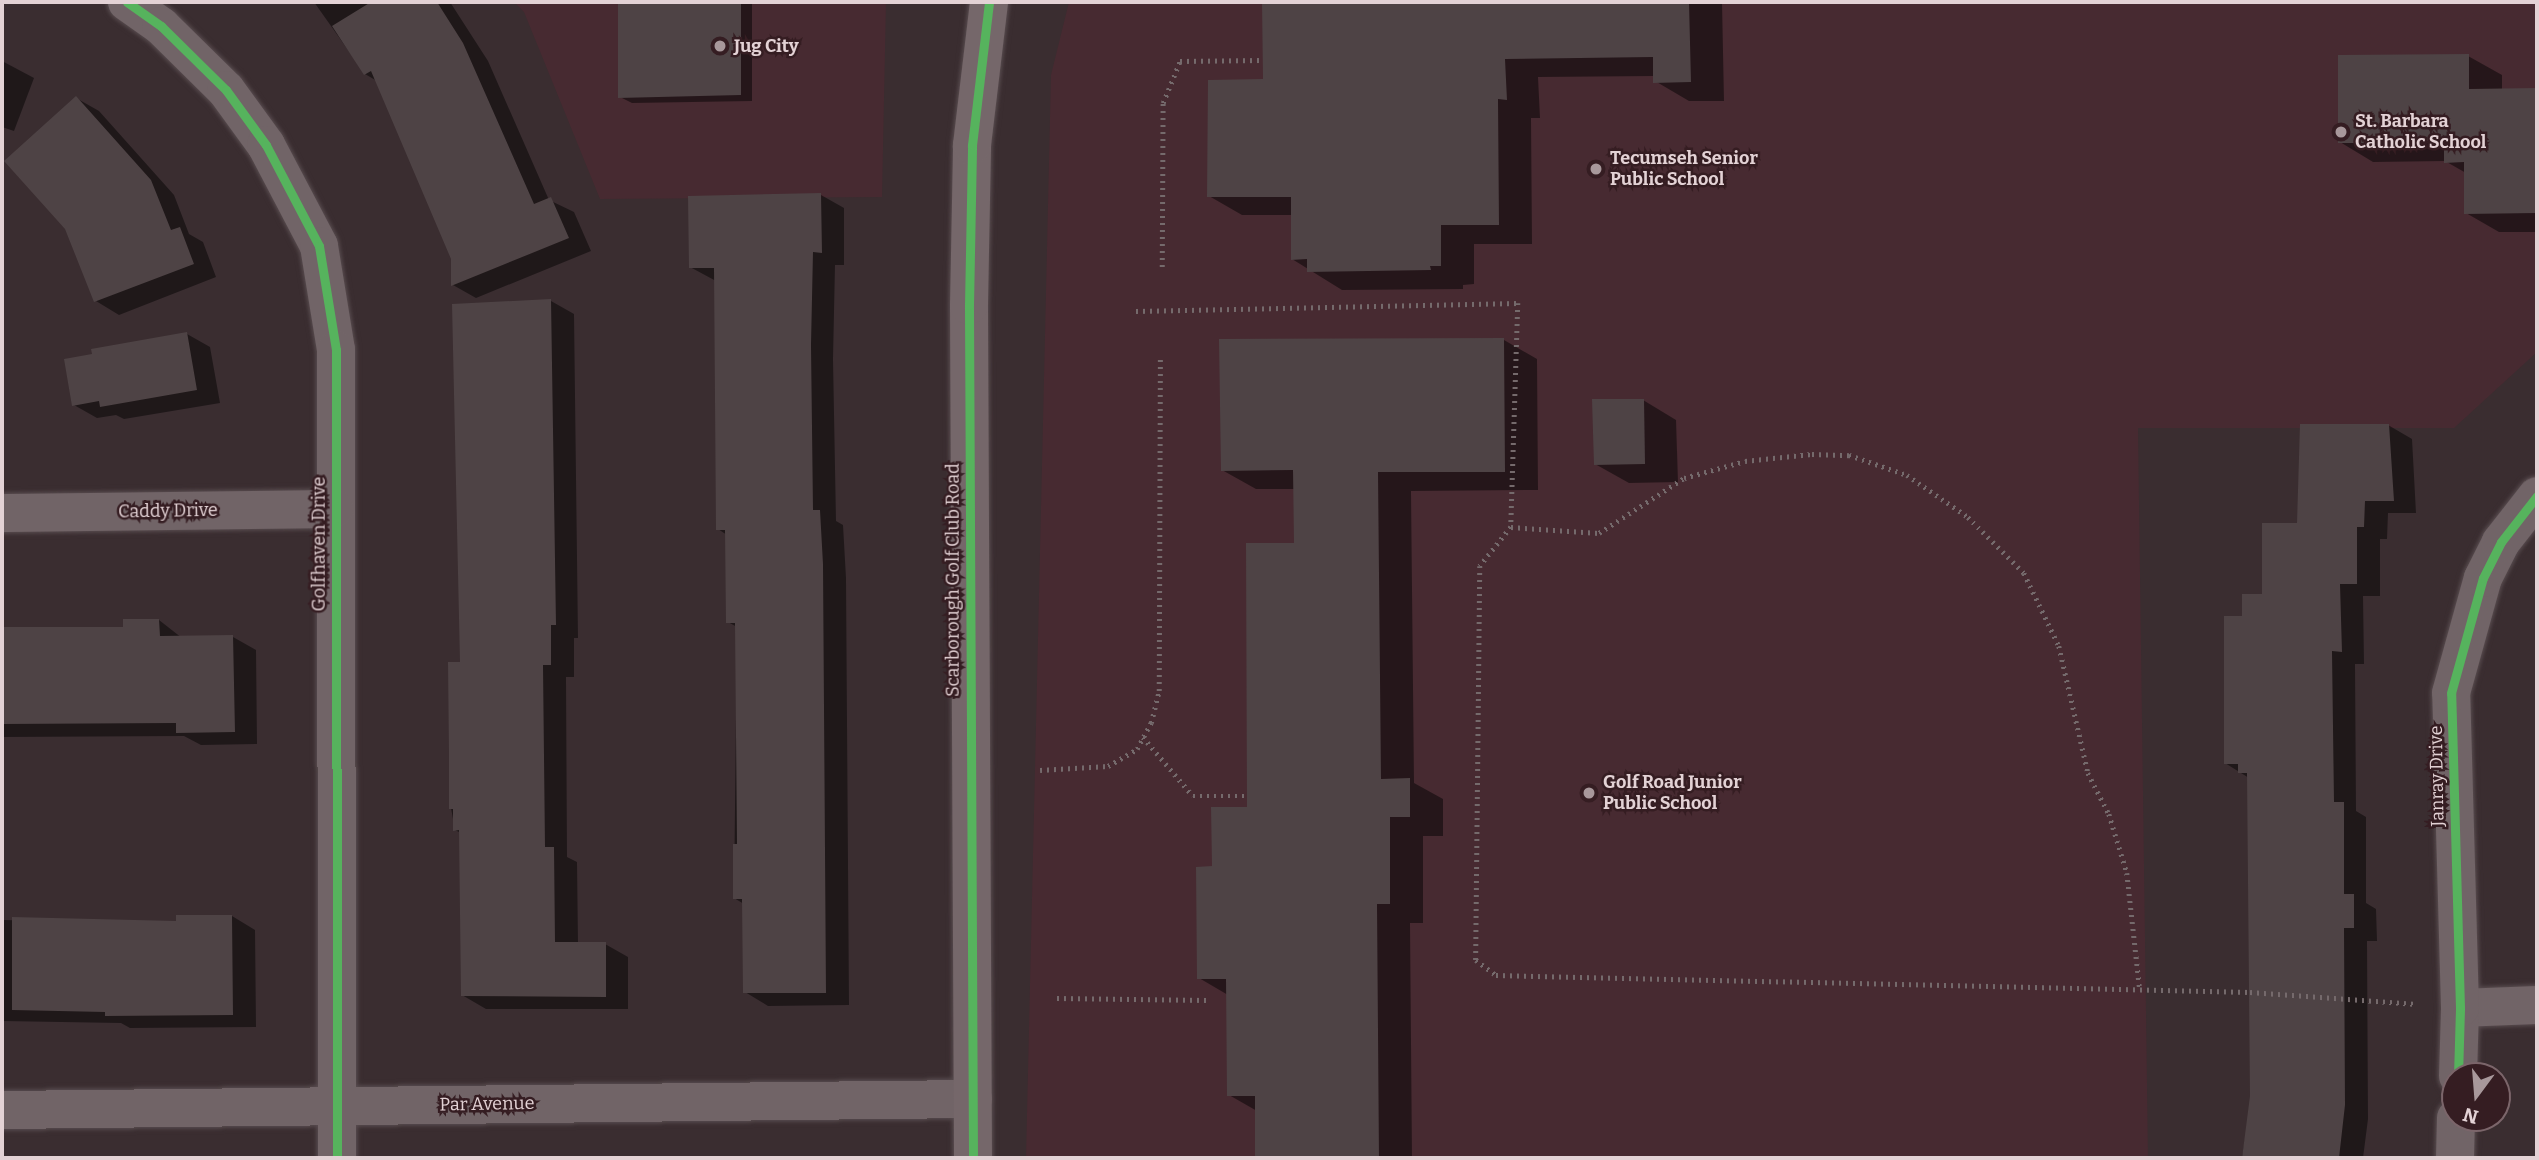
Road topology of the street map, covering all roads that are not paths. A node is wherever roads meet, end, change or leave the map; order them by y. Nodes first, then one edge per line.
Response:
1 (127, 2) edge
2 (989, 2) edge
3 (2537, 496) edge
4 (334, 509) junction
5 (2, 513) edge
6 (2537, 1006) edge
7 (2460, 1008) junction
8 (2458, 1062) edge
9 (973, 1099) junction
10 (337, 1106) junction
11 (2, 1110) edge
12 (2456, 1132) edge
13 (337, 1158) edge
14 (973, 1158) edge
15 (2455, 1158) edge

1 - 4 street, Golfhaven Drive
2 - 9 street, Scarborough Golf Club Road
3 - 7 street, Janray Drive
4 - 5 street, Caddy Drive
4 - 10 street, Golfhaven Drive
6 - 7 street
7 - 8 street, Janray Drive
9 - 10 street, Par Avenue
9 - 14 street, Scarborough Golf Club Road
10 - 11 street, Par Avenue
10 - 13 street, Golfhaven Drive
12 - 15 street

